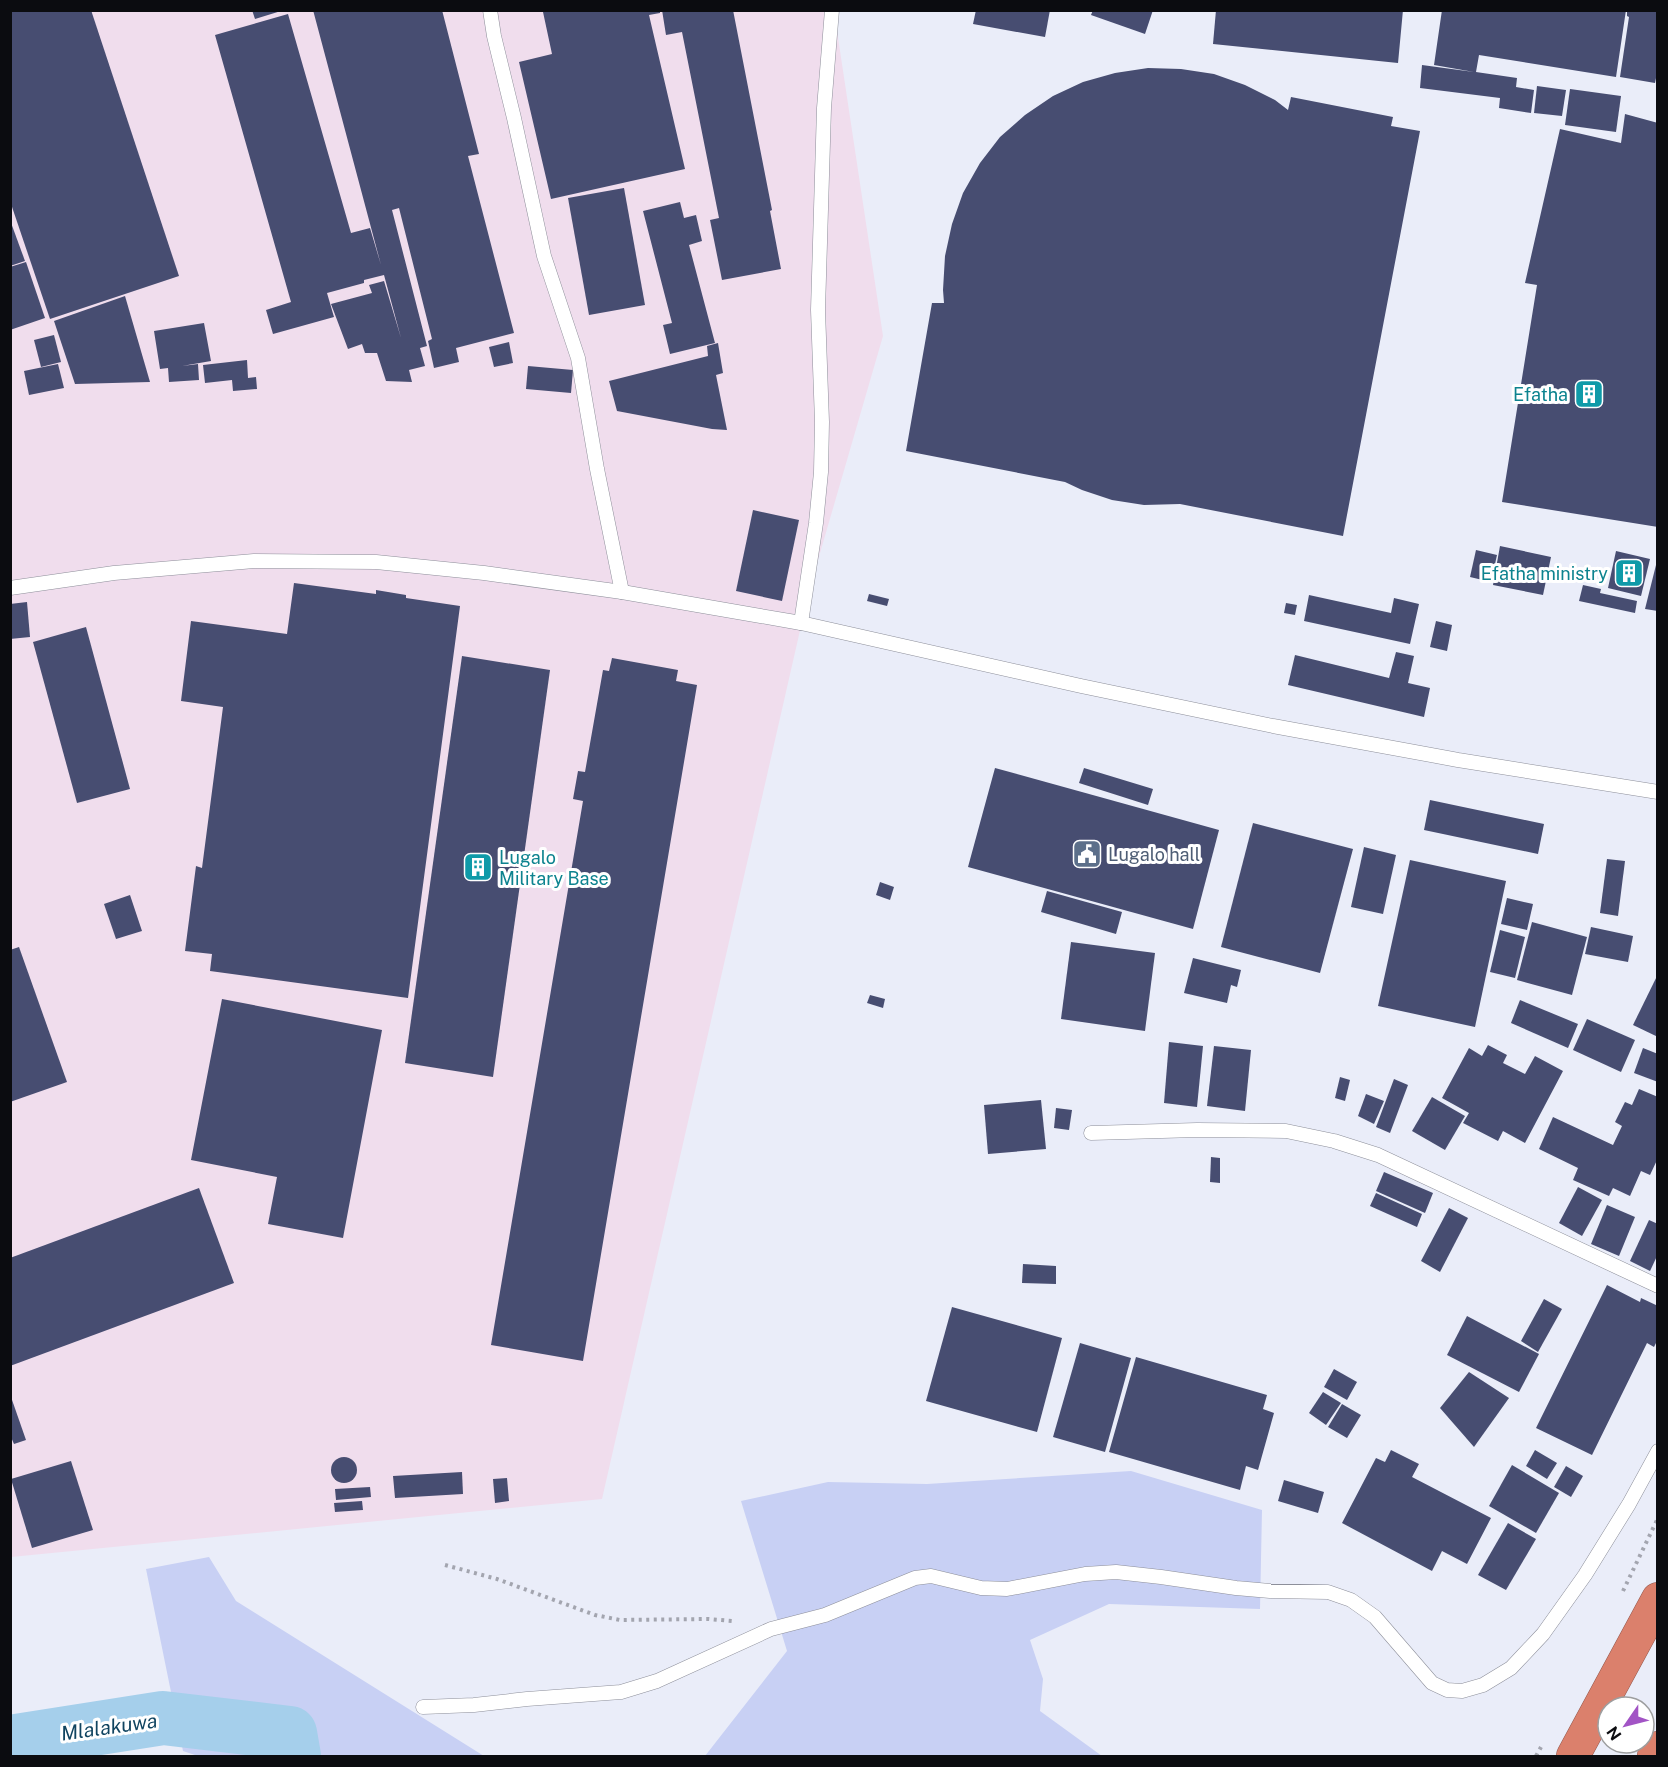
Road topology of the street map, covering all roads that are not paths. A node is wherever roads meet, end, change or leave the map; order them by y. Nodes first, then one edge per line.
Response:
1 (490, 10) edge
2 (832, 10) edge
3 (10, 588) edge
4 (622, 592) junction
5 (801, 623) junction
6 (1658, 792) edge
7 (1091, 1132) dead end
8 (1658, 1286) edge
9 (1658, 1450) edge
10 (1658, 1599) edge
11 (423, 1707) dead end
12 (1658, 1748) edge
13 (1573, 1756) edge
14 (1654, 1756) edge

1 - 4 lane
2 - 5 lane
3 - 4 lane
4 - 5 lane
5 - 6 lane
7 - 8 lane
9 - 11 lane
10 - 13 highway
12 - 14 highway

